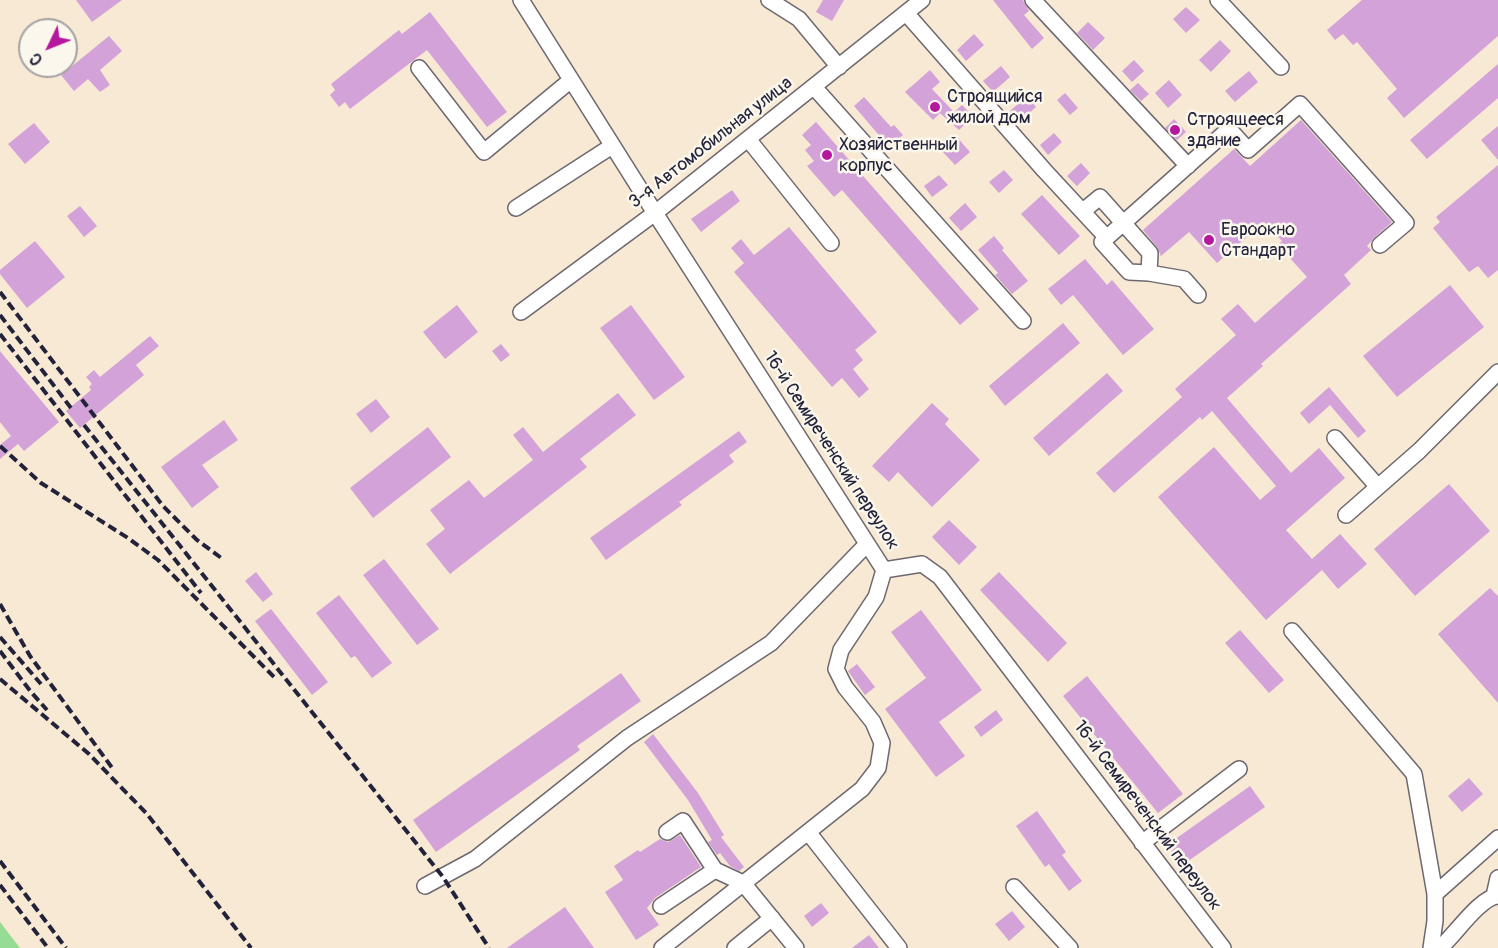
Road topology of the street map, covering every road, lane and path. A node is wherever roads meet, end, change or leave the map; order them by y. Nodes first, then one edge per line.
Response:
1 (521, 0) edge
2 (769, 0) edge
3 (922, 0) edge
4 (1033, 0) edge
5 (1218, 0) edge
6 (906, 13) junction
7 (839, 67) junction
8 (1281, 67) dead end
9 (419, 68) dead end
10 (571, 80) junction
11 (814, 87) junction
12 (748, 139) junction
13 (612, 146) junction
14 (1188, 166) junction
15 (516, 208) dead end
16 (1083, 211) junction
17 (655, 213) junction
18 (1123, 223) junction
19 (1107, 238) junction
20 (831, 243) dead end
21 (1380, 245) dead end
22 (1149, 273) junction
23 (1198, 295) dead end
24 (521, 312) dead end
25 (1023, 321) dead end
26 (1498, 372) edge
27 (1335, 438) dead end
28 (1378, 487) junction
29 (1346, 515) dead end
30 (867, 544) junction
31 (884, 570) junction
32 (1292, 631) dead end
33 (1239, 769) dead end
34 (667, 832) dead end
35 (808, 832) junction
36 (1498, 838) edge
37 (1142, 843) junction
38 (715, 870) junction
39 (1498, 878) edge
40 (744, 883) junction
41 (424, 886) dead end
42 (1014, 887) dead end
43 (1435, 894) junction
44 (1496, 896) edge
45 (661, 906) dead end
46 (772, 918) junction
47 (662, 948) edge
48 (735, 948) edge
49 (796, 948) edge
50 (899, 948) edge
51 (1070, 948) edge
52 (1223, 948) edge
53 (1431, 948) edge
54 (1440, 948) edge

1 - 10 street, 16-й Семиреченский переулок
2 - 7 street
3 - 6 street, 3-я Автомобильная улица
4 - 14 street
5 - 8 street
6 - 7 street, 3-я Автомобильная улица
6 - 16 street
7 - 11 street, 3-я Автомобильная улица
9 - 10 street
10 - 13 street, 16-й Семиреченский переулок
11 - 12 street, 3-я Автомобильная улица
11 - 25 street
12 - 17 street, 3-я Автомобильная улица
12 - 20 street
13 - 15 street
13 - 17 street, 16-й Семиреченский переулок
14 - 18 street
14 - 21 street
16 - 18 street
16 - 19 street
17 - 24 street, 3-я Автомобильная улица
17 - 30 street, 16-й Семиреченский переулок
18 - 19 street
18 - 22 street
19 - 22 street
22 - 23 street
26 - 28 street
27 - 28 street
28 - 29 street
30 - 31 street, 16-й Семиреченский переулок
30 - 41 street
31 - 35 street
31 - 37 street, 16-й Семиреченский переулок
32 - 43 street
33 - 37 street
34 - 38 street
35 - 40 street
35 - 50 street
36 - 43 street
37 - 52 street, 16-й Семиреченский переулок
38 - 40 street
38 - 45 street
39 - 44 street
40 - 46 street
40 - 47 street
42 - 51 street
43 - 53 street
44 - 54 street
46 - 48 street
46 - 49 street

